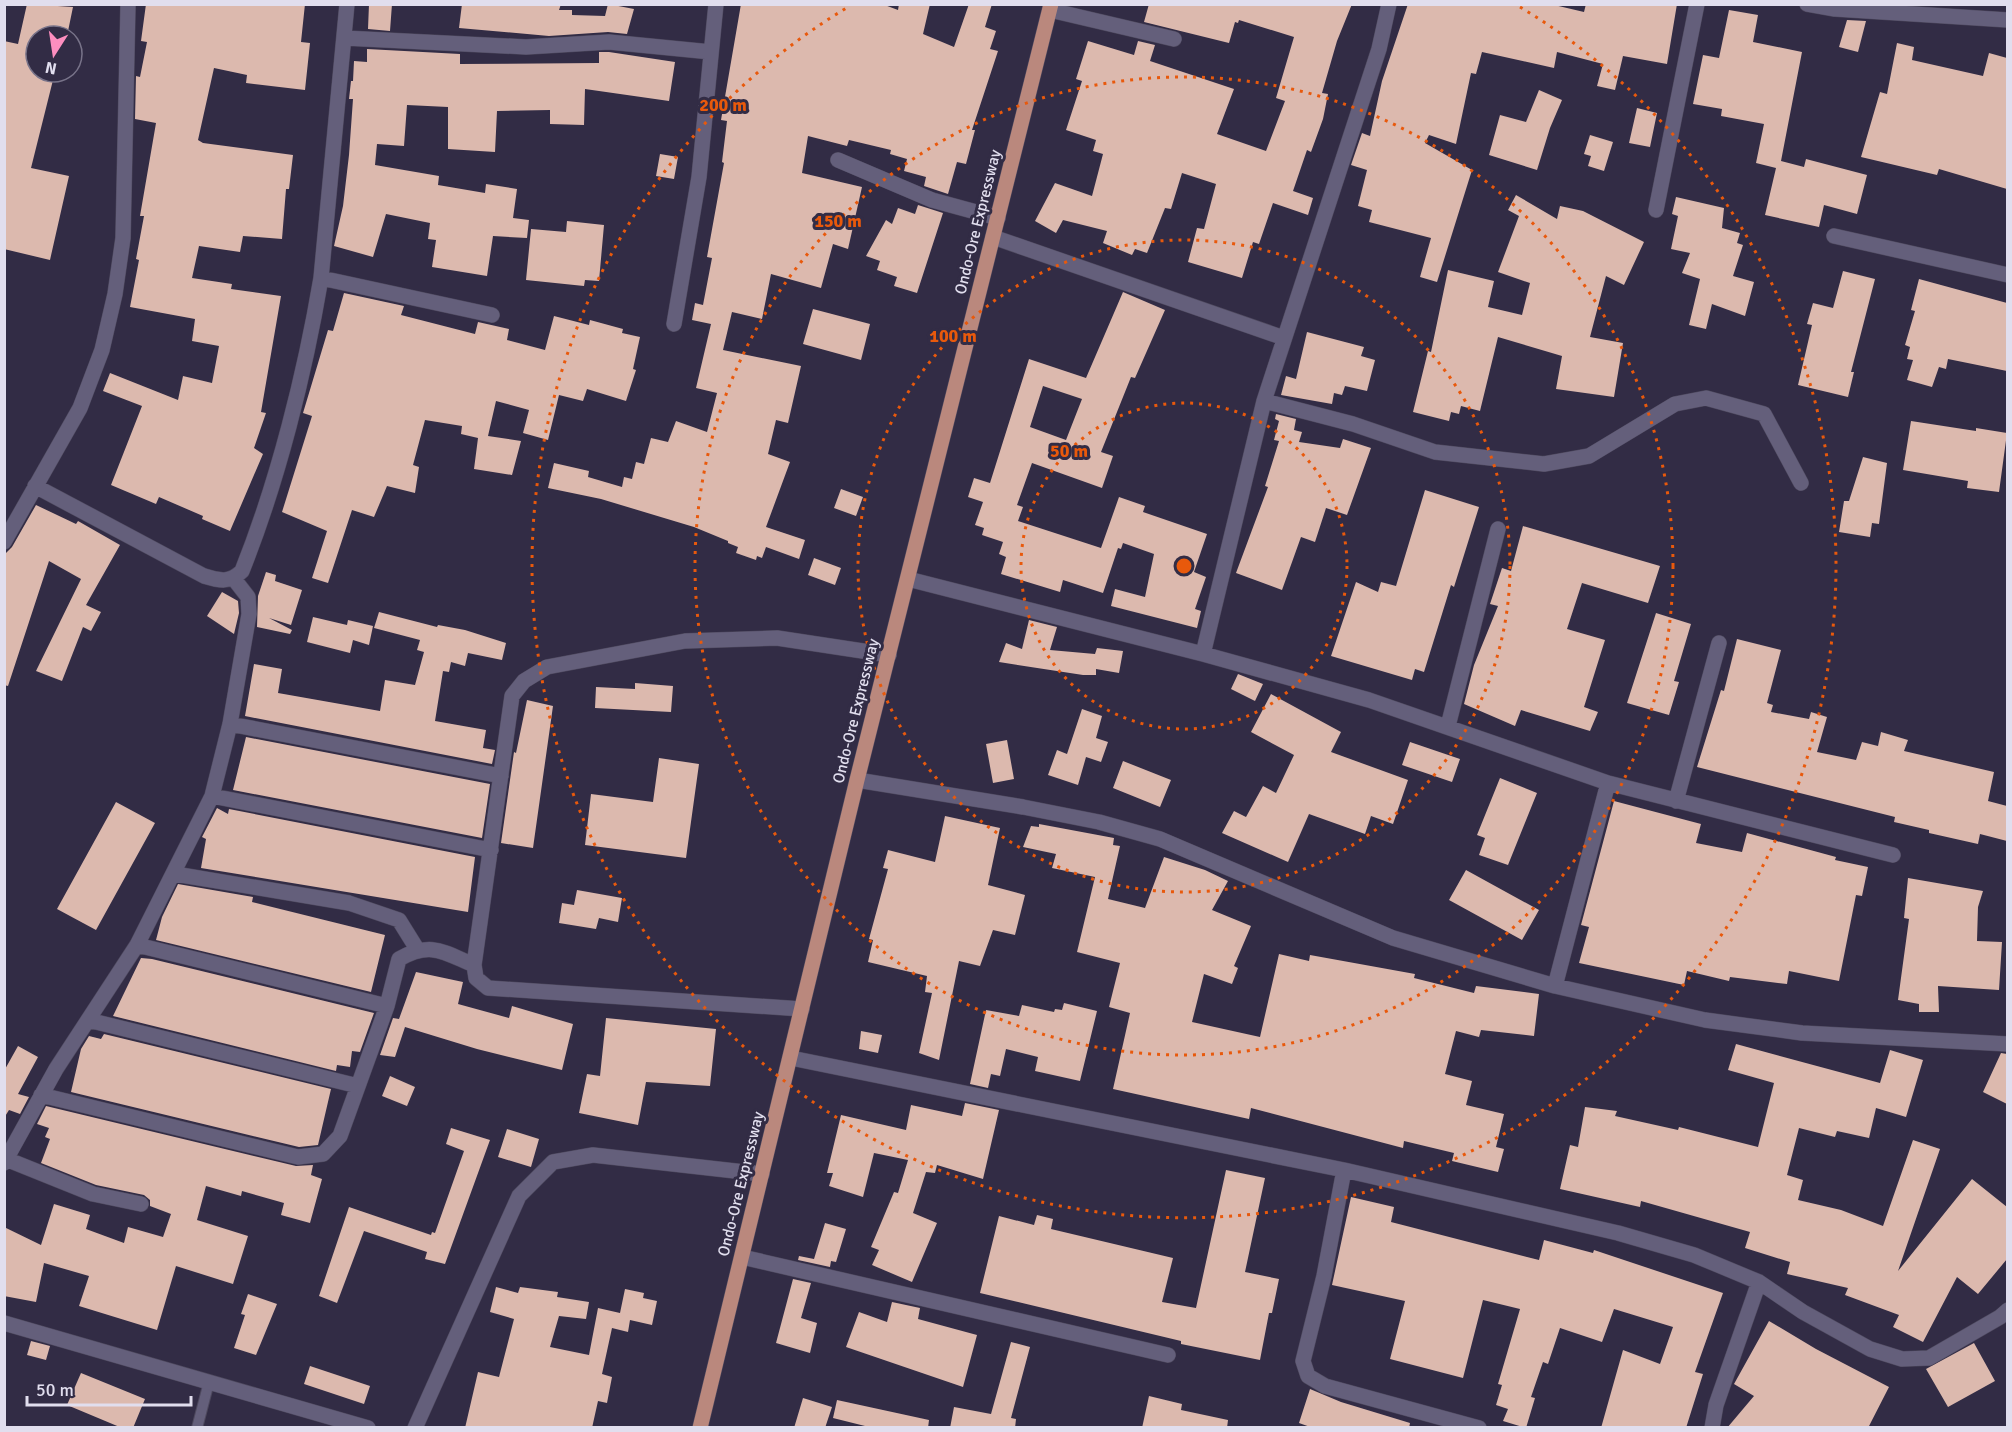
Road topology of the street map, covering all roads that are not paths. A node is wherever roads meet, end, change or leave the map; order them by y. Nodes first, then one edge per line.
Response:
1 (128, 4) edge
2 (347, 4) edge
3 (716, 4) edge
4 (1389, 4) edge
5 (1697, 4) edge
6 (1807, 4) edge
7 (1050, 7) edge
8 (1835, 7) edge
9 (2007, 20) edge
10 (344, 38) junction
11 (1173, 39) dead end
12 (711, 52) junction
13 (838, 160) dead end
14 (1656, 210) dead end
15 (998, 218) junction
16 (1834, 236) dead end
17 (993, 237) junction
18 (2007, 275) edge
19 (321, 278) junction
20 (492, 315) dead end
21 (674, 324) dead end
22 (1284, 339) junction
23 (1264, 401) junction
24 (1801, 483) dead end
25 (35, 486) junction
26 (1498, 529) dead end
27 (4, 542) edge
28 (234, 579) junction
29 (908, 579) junction
30 (1719, 643) dead end
31 (1203, 654) junction
32 (889, 655) junction
33 (230, 724) junction
34 (1448, 726) junction
35 (501, 776) junction
36 (857, 780) junction
37 (1608, 783) junction
38 (212, 796) junction
39 (1676, 801) junction
40 (491, 850) junction
41 (1893, 855) dead end
42 (175, 874) junction
43 (137, 945) junction
44 (417, 949) junction
45 (474, 965) junction
46 (1555, 986) junction
47 (387, 1006) junction
48 (802, 1009) junction
49 (88, 1020) junction
50 (2007, 1044) edge
51 (791, 1058) junction
52 (358, 1086) junction
53 (41, 1095) junction
54 (5, 1161) edge
55 (1344, 1170) junction
56 (762, 1173) junction
57 (141, 1204) dead end
58 (742, 1257) junction
59 (1758, 1282) junction
60 (2007, 1310) edge
61 (4, 1323) edge
62 (1168, 1355) dead end
63 (208, 1382) junction
64 (196, 1428) edge
65 (368, 1428) edge
66 (415, 1428) edge
67 (700, 1428) edge
68 (1479, 1428) edge
69 (1712, 1428) edge

1 - 25 street
2 - 10 street
3 - 12 street
4 - 22 street
5 - 14 street
6 - 8 street
7 - 11 street
7 - 15 main road, Ondo-Ore Expressway
8 - 9 street
10 - 12 street
10 - 19 street
12 - 21 street
13 - 15 street
15 - 17 main road, Ondo-Ore Expressway
16 - 18 street
17 - 22 street
17 - 29 main road, Ondo-Ore Expressway
19 - 20 street
19 - 28 street
22 - 23 street
23 - 24 street
23 - 31 street
25 - 27 street
25 - 28 street
26 - 34 street
28 - 33 street
29 - 31 street
29 - 32 main road, Ondo-Ore Expressway
30 - 39 street
31 - 34 street
32 - 35 street
32 - 36 main road, Ondo-Ore Expressway
33 - 35 street
33 - 38 street
34 - 37 street
35 - 40 street
36 - 46 street
36 - 48 main road, Ondo-Ore Expressway
37 - 39 street
37 - 46 street
38 - 40 street
38 - 42 street
39 - 41 street
40 - 45 street
42 - 43 street
42 - 44 street
43 - 47 street
43 - 49 street
44 - 45 street
44 - 47 street
45 - 48 street
46 - 50 street
47 - 52 street
48 - 51 main road, Ondo-Ore Expressway
49 - 52 street
49 - 53 street
51 - 55 street
51 - 56 main road, Ondo-Ore Expressway
52 - 53 street
53 - 54 street
54 - 57 street
55 - 59 street
55 - 68 street
56 - 58 main road, Ondo-Ore Expressway
56 - 66 street
58 - 62 street
58 - 67 main road, Ondo-Ore Expressway
59 - 60 street
59 - 69 street
61 - 63 street
63 - 64 lane
63 - 65 street

